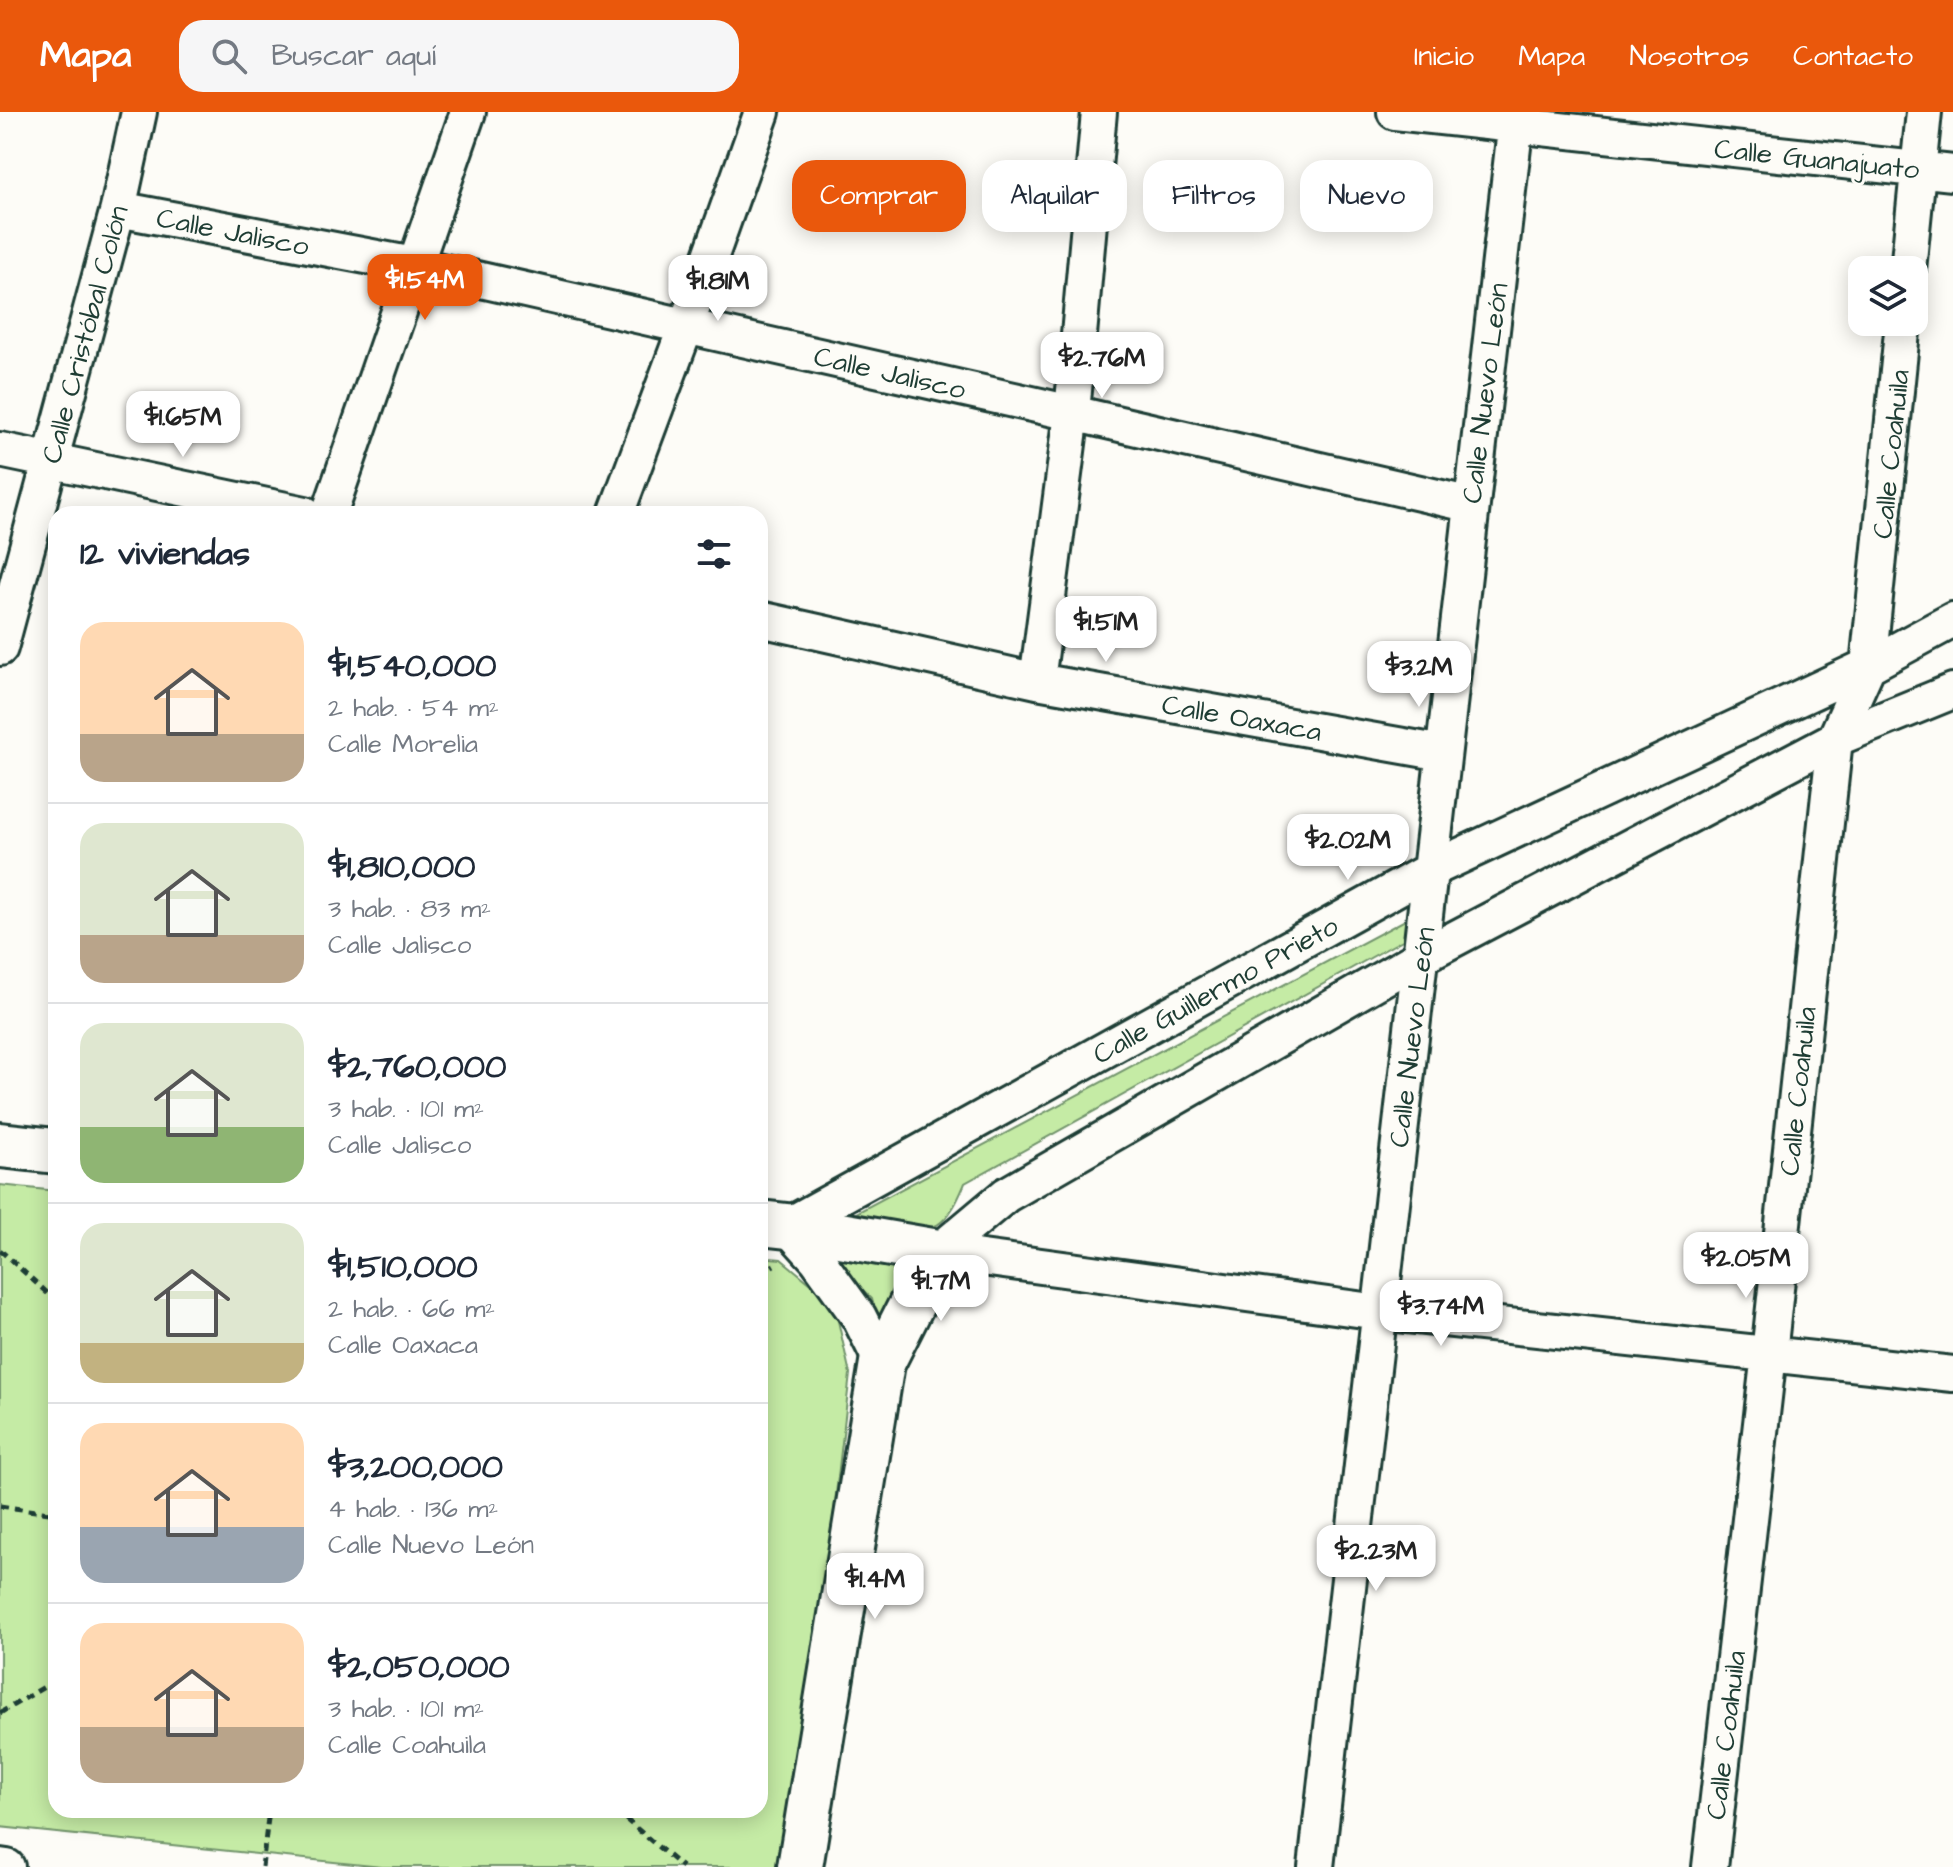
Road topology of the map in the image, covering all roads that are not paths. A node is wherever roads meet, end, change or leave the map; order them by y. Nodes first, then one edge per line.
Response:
1 (139, 112) edge
2 (468, 112) edge
3 (762, 112) edge
4 (1099, 112) edge
5 (1395, 112) edge
6 (1924, 112) edge
7 (1516, 119) edge
8 (1918, 169) junction
9 (1953, 173) edge
10 (118, 209) junction
11 (1909, 256) edge
12 (414, 265) junction
13 (686, 326) junction
14 (1902, 336) edge
15 (1072, 413) junction
16 (0, 450) edge
17 (50, 461) junction
18 (1472, 505) junction
19 (267, 506) edge
20 (332, 506) edge
21 (619, 506) edge
22 (1953, 620) edge
23 (768, 621) edge
24 (0, 648) edge
25 (1868, 666) junction
26 (1037, 681) junction
27 (1951, 694) edge
28 (1835, 739) junction
29 (1443, 753) junction
30 (1430, 870) junction
31 (1420, 957) junction
32 (0, 1145) edge
33 (48, 1150) edge
34 (773, 1224) edge
35 (938, 1252) junction
36 (1379, 1312) junction
37 (1769, 1354) junction
38 (882, 1363) junction
39 (1953, 1374) edge
40 (0, 1866) edge
41 (7, 1867) edge
42 (800, 1867) edge
43 (1316, 1867) edge
44 (1710, 1867) edge

1 - 10 street, Calle Cristóbal Colón
2 - 12 street
3 - 13 street
4 - 15 street
5 - 7 street, Calle Guanajuato
6 - 8 street
7 - 8 street, Calle Guanajuato
7 - 18 street, Calle Nuevo León
8 - 9 street, Calle Guanajuato
8 - 11 street
10 - 12 street, Calle Jalisco
10 - 17 street, Calle Cristóbal Colón
12 - 13 street, Calle Jalisco
12 - 20 street
13 - 15 street, Calle Jalisco
13 - 21 street
14 - 25 street, Calle Coahuila
15 - 18 street, Calle Jalisco
15 - 26 street
16 - 17 street
17 - 19 street
17 - 24 street, Calle Cristóbal Colón
18 - 29 street, Calle Nuevo León
22 - 25 street, Calle Guillermo Prieto
23 - 26 street, Calle Oaxaca
25 - 28 street, Calle Coahuila
25 - 30 street, Calle Guillermo Prieto
26 - 29 street, Calle Oaxaca
27 - 28 street
28 - 31 street
28 - 37 street, Calle Coahuila
29 - 30 street, Calle Nuevo León
30 - 31 street, Calle Nuevo León
30 - 34 street, Calle Guillermo Prieto
31 - 35 street
31 - 36 street, Calle Nuevo León
32 - 33 main road
34 - 35 main road
34 - 38 street
35 - 36 street
35 - 38 main road
36 - 37 street
36 - 43 street, Calle Nuevo León
37 - 39 street
37 - 44 street, Calle Coahuila
38 - 42 main road
40 - 41 street

